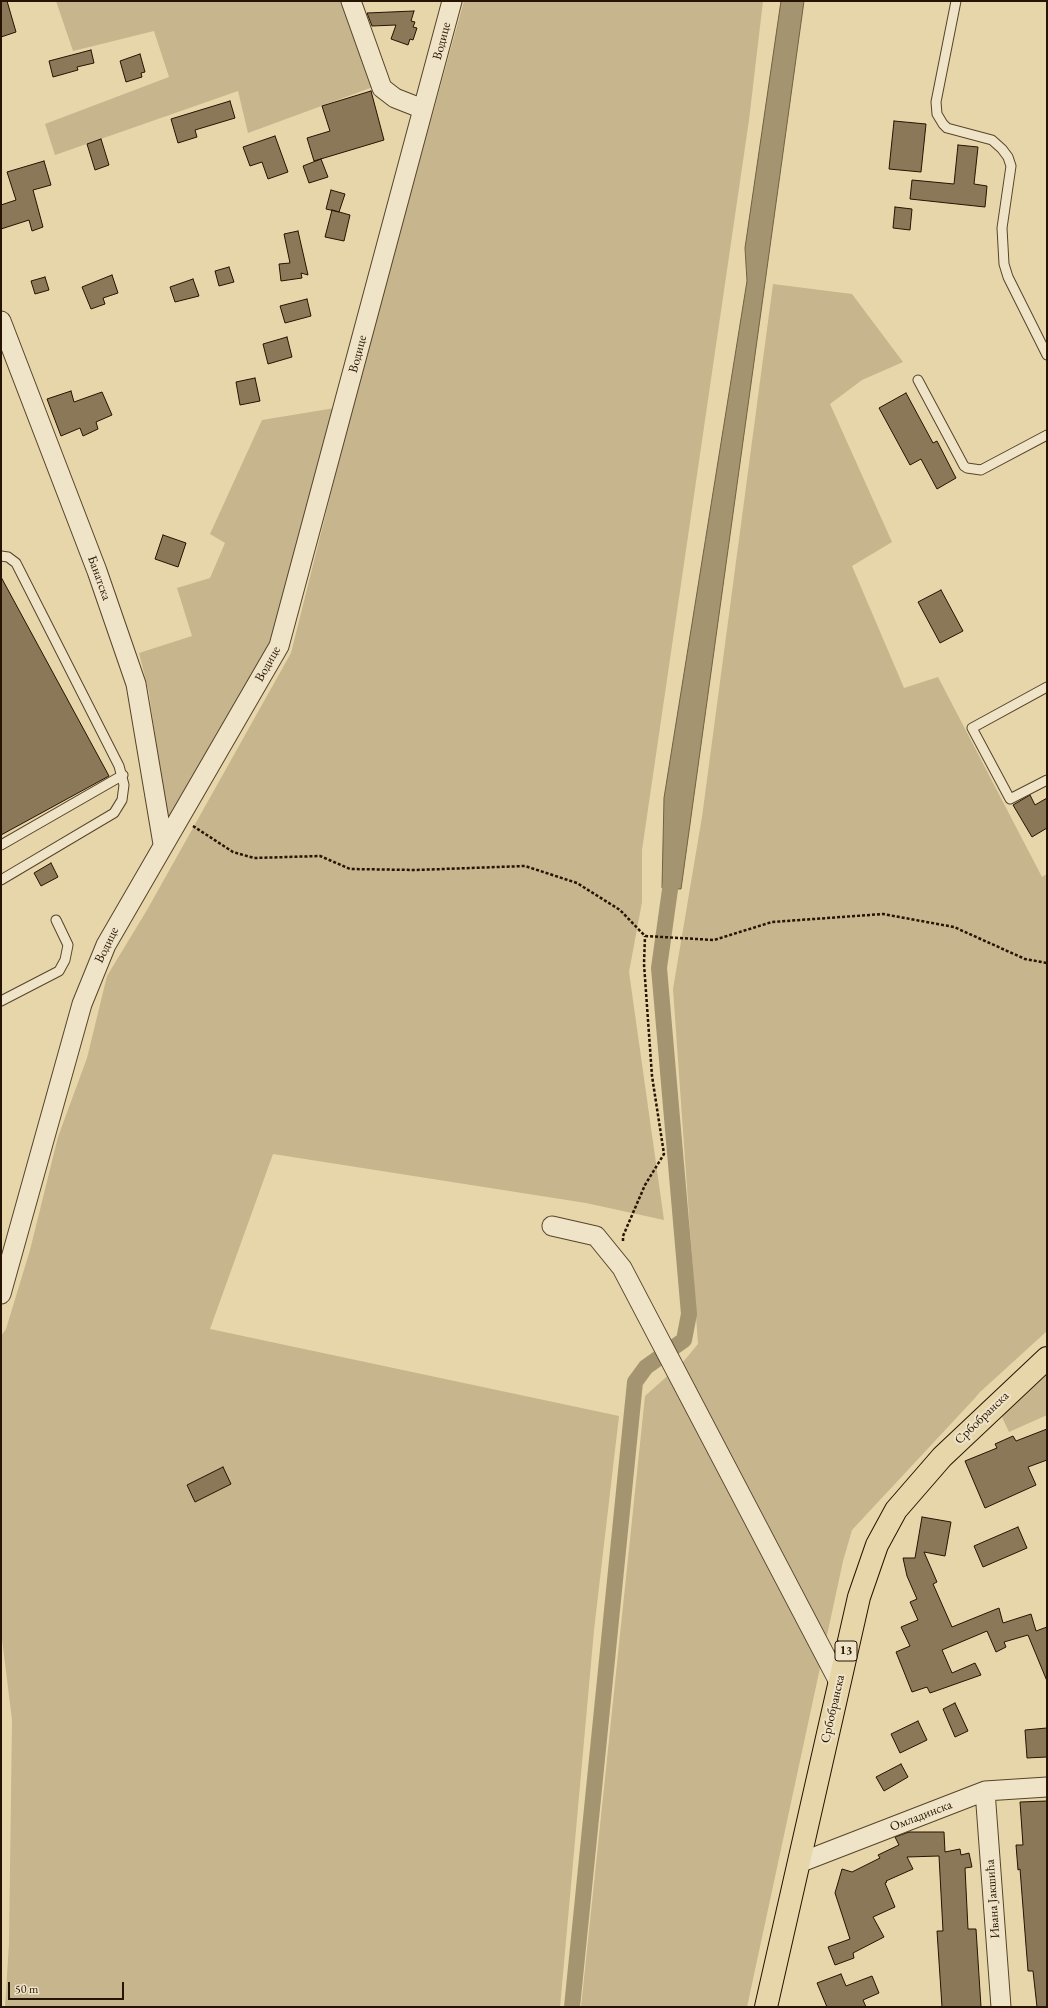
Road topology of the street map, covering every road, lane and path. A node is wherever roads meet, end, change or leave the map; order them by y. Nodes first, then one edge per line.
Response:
1 (351, 1) edge
2 (452, 1) edge
3 (956, 1) edge
4 (424, 108) junction
5 (1, 321) edge
6 (1047, 355) edge
7 (918, 380) dead end
8 (1047, 435) edge
9 (2, 556) edge
10 (1047, 687) edge
11 (123, 775) junction
12 (1047, 780) edge
13 (179, 817) junction
14 (163, 844) junction
15 (1, 845) edge
16 (1, 880) edge
17 (56, 920) dead end
18 (645, 936) junction
19 (1047, 963) edge
20 (1, 1001) edge
21 (552, 1226) dead end
22 (622, 1268) junction
23 (1, 1294) edge
24 (1047, 1358) edge
25 (839, 1682) junction
26 (1047, 1787) edge
27 (985, 1791) junction
28 (799, 1863) junction
29 (766, 2007) edge
30 (1001, 2007) edge

1 - 4 street
2 - 4 street, Водице
3 - 6 lane
4 - 13 street, Водице
5 - 14 street, Банатска
7 - 8 lane
9 - 11 lane
10 - 12 lane
11 - 15 lane
11 - 16 lane
13 - 14 street, Водице
13 - 18 path
14 - 23 street, Водице
17 - 20 lane
18 - 19 path
18 - 22 path
21 - 22 street
22 - 25 street
24 - 25 main road, Србобранска / 13
25 - 28 main road, Србобранска / 13
26 - 27 street, Омладинска
27 - 28 street, Омладинска
27 - 30 street, Ивана Јакшића
28 - 29 main road, Србобранска / 13

